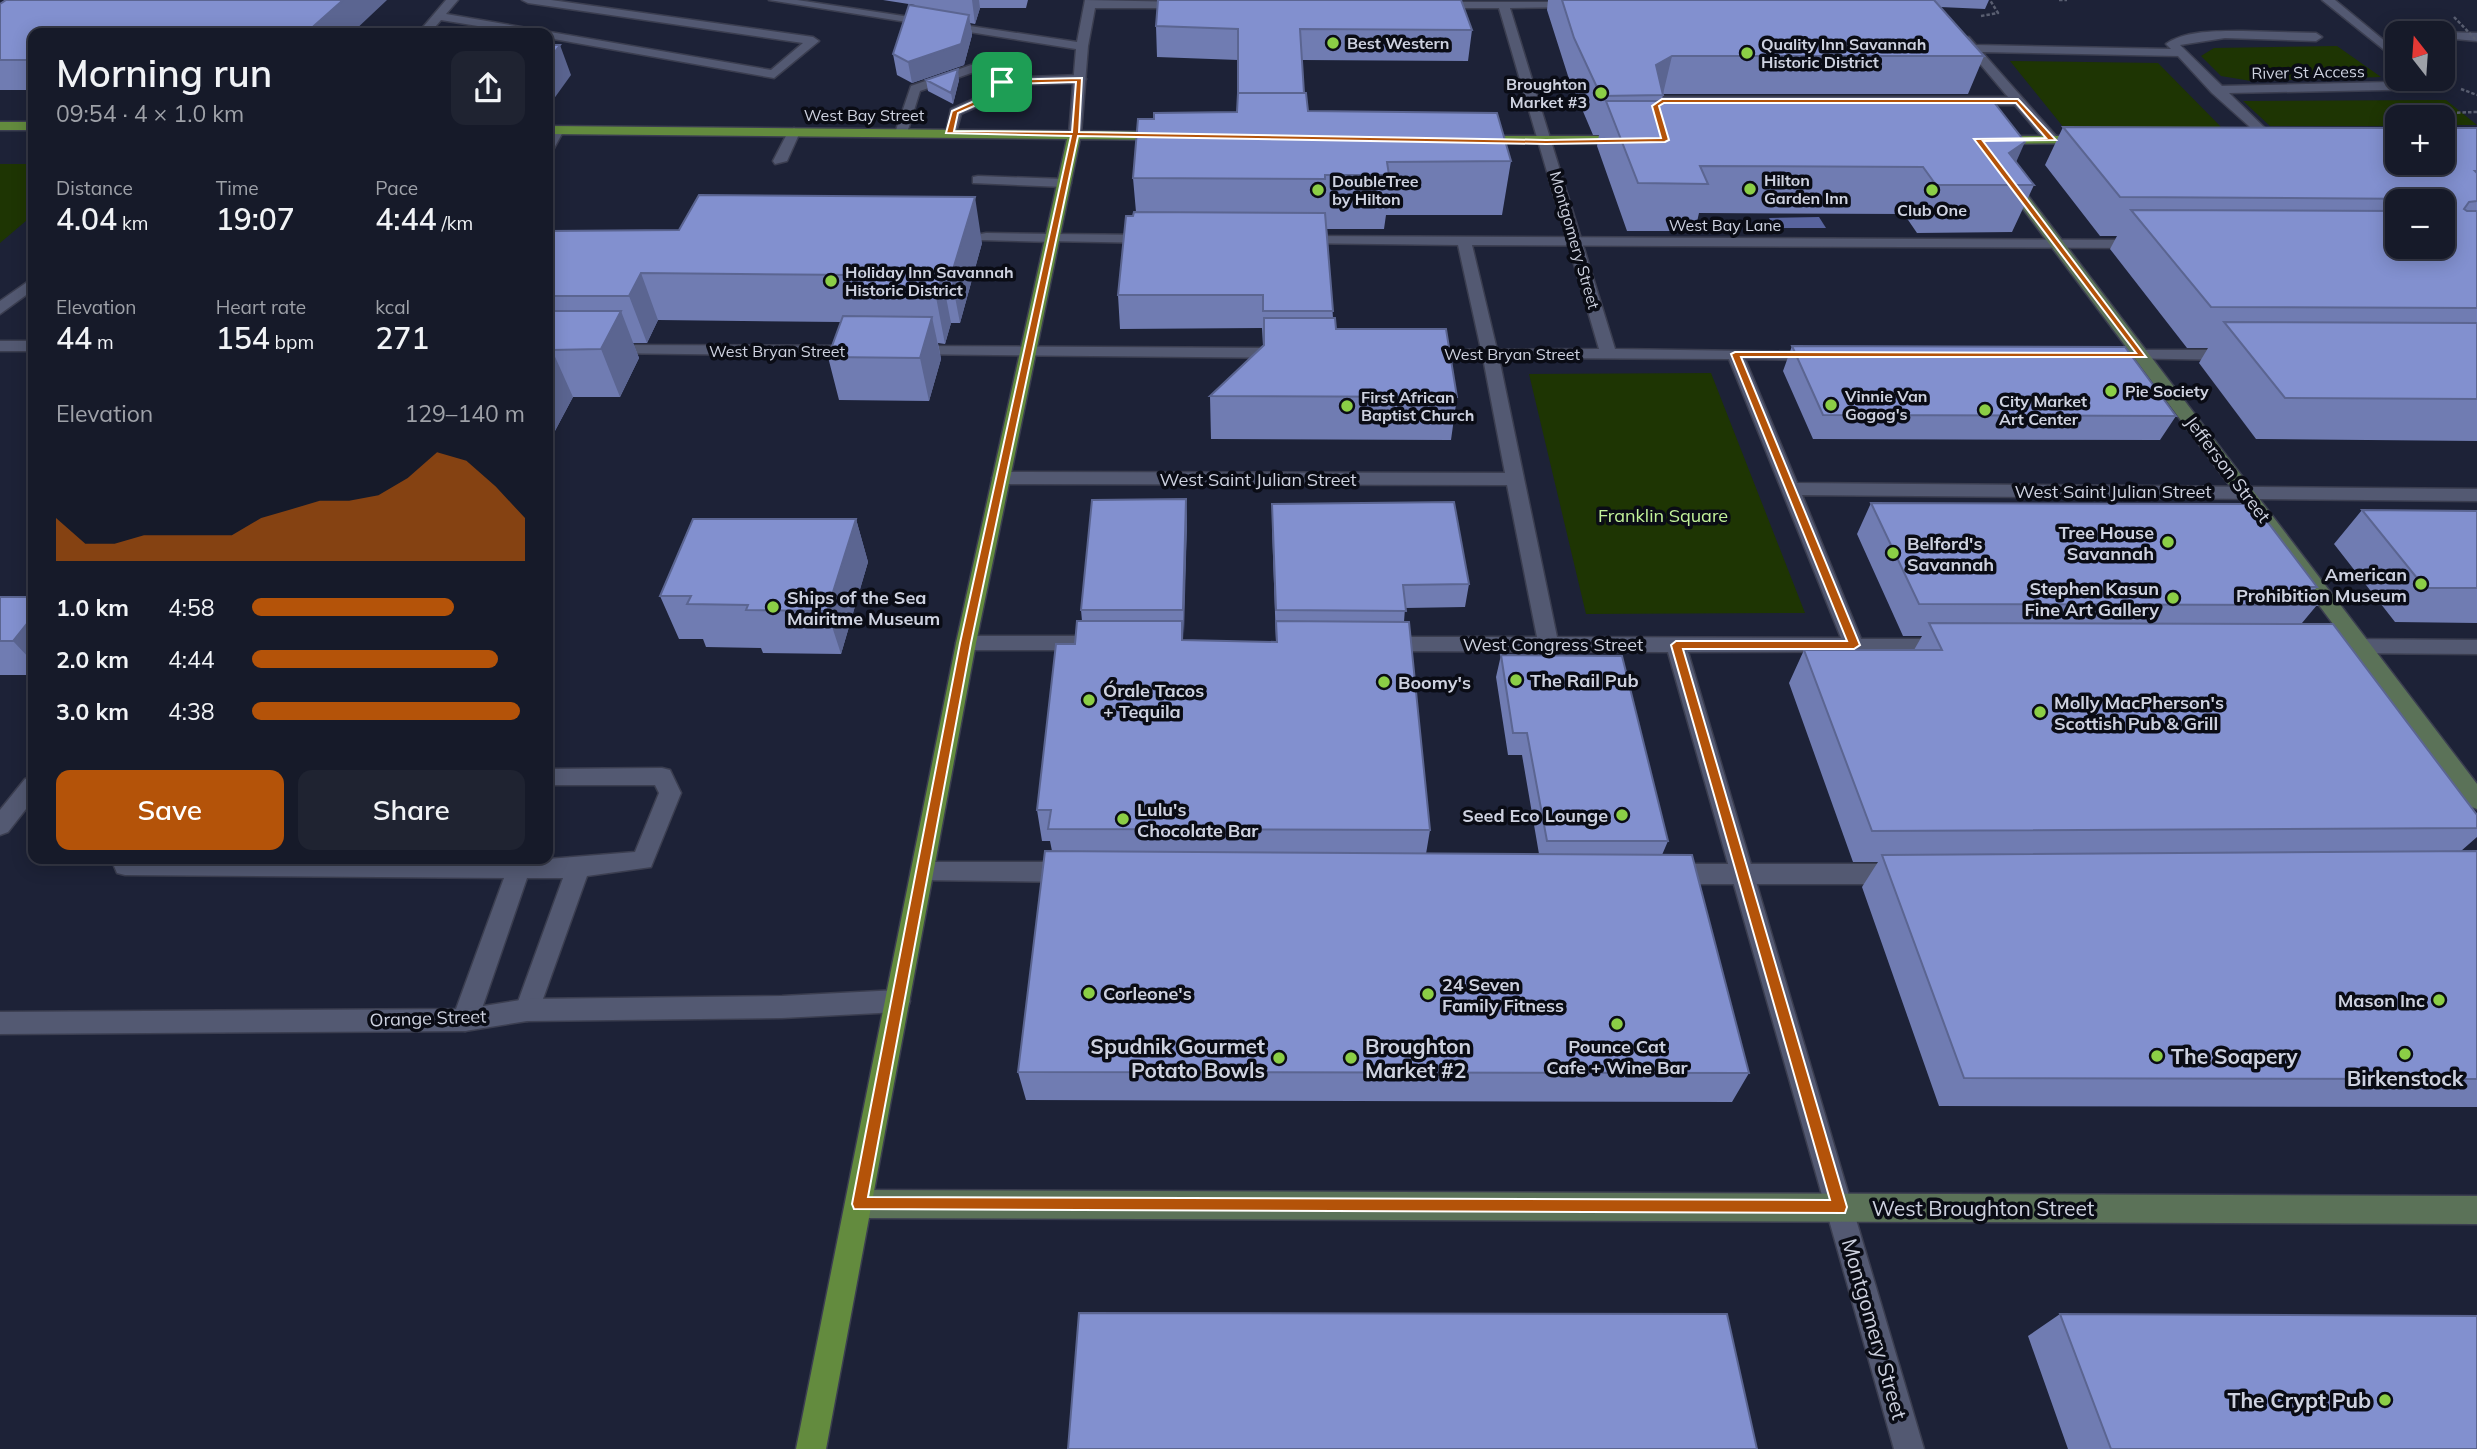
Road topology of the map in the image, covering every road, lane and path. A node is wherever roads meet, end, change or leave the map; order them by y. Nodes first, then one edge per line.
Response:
1 (452, 0) edge
2 (528, 0) edge
3 (775, 0) edge
4 (2059, 0) edge
5 (2067, 0) edge
6 (2328, 0) edge
7 (1091, 2) edge
8 (1595, 4) edge
9 (1193, 5) edge
10 (1424, 5) edge
11 (1504, 5) junction
12 (440, 16) junction
13 (2454, 17) dead end
14 (429, 28) edge
15 (510, 28) edge
16 (1956, 30) edge
17 (553, 36) edge
18 (2455, 36) edge
19 (2316, 37) dead end
20 (2477, 39) edge
21 (2385, 45) edge
22 (1082, 46) junction
23 (1974, 48) junction
24 (2180, 53) junction
25 (1080, 79) junction
26 (1002, 82) junction
27 (2385, 86) edge
28 (2216, 90) junction
29 (2465, 90) dead end
30 (2477, 95) edge
31 (2018, 101) junction
32 (0, 126) edge
33 (28, 126) edge
34 (553, 130) edge
35 (794, 132) junction
36 (901, 133) junction
37 (950, 133) junction
38 (1075, 134) junction
39 (1178, 136) edge
40 (1978, 139) joint
41 (1467, 140) edge
42 (1637, 140) edge
43 (1665, 140) edge
44 (2052, 140) junction
45 (2106, 140) edge
46 (2268, 140) edge
47 (1546, 142) junction
48 (780, 161) dead end
49 (978, 180) dead end
50 (1064, 183) junction
51 (986, 237) dead end
52 (1053, 238) junction
53 (1174, 239) edge
54 (1286, 240) edge
55 (1464, 242) junction
56 (1575, 243) junction
57 (2059, 244) junction
58 (2151, 244) edge
59 (28, 287) edge
60 (0, 309) edge
61 (0, 346) edge
62 (28, 346) edge
63 (588, 350) edge
64 (873, 351) edge
65 (900, 351) edge
66 (1028, 352) junction
67 (1304, 353) edge
68 (1411, 353) edge
69 (1490, 354) junction
70 (1608, 354) junction
71 (1735, 354) junction
72 (1837, 355) edge
73 (2107, 355) edge
74 (2143, 355) junction
75 (2254, 355) edge
76 (1001, 478) junction
77 (1515, 479) junction
78 (1790, 489) junction
79 (2246, 493) junction
80 (2477, 495) edge
81 (965, 643) junction
82 (1119, 643) edge
83 (1368, 644) edge
84 (1548, 644) junction
85 (1676, 645) junction
86 (1854, 645) junction
87 (1963, 646) edge
88 (2362, 646) junction
89 (2318, 647) edge
90 (2477, 647) edge
91 (553, 777) edge
92 (28, 791) edge
93 (2477, 800) edge
94 (0, 826) edge
95 (126, 864) edge
96 (578, 868) junction
97 (519, 869) junction
98 (922, 871) junction
99 (1090, 872) edge
100 (1654, 874) edge
101 (1918, 874) edge
102 (1742, 875) junction
103 (898, 1001) junction
104 (527, 1010) junction
105 (465, 1020) junction
106 (0, 1023) edge
107 (859, 1204) junction
108 (1839, 1207) junction
109 (2477, 1210) edge
110 (811, 1449) edge
111 (1909, 1449) edge

1 - 12 street
2 - 17 street
3 - 22 street
4 - 5 path
6 - 21 street, River St Access
7 - 9 street
7 - 22 street
8 - 11 street
10 - 11 street
11 - 47 street, Montgomery Street
12 - 14 street
12 - 15 street
13 - 20 path, bridge
16 - 23 street
18 - 20 street
19 - 24 street
22 - 25 street
23 - 24 street
23 - 31 street
24 - 28 street
25 - 26 street
25 - 38 street
26 - 36 street
26 - 37 street
27 - 28 street, River St Access
28 - 46 street
29 - 30 path
31 - 43 street
31 - 44 street
32 - 33 main road
34 - 35 main road, West Bay Street
35 - 36 main road, West Bay Street
35 - 48 street
36 - 37 main road, West Bay Street
37 - 38 main road, West Bay Street
38 - 39 main road, West Bay Street
38 - 50 main road
40 - 44 main road
40 - 57 street, Jefferson Street
41 - 47 main road
42 - 47 main road
44 - 45 main road
47 - 56 street, Montgomery Street
49 - 50 street
50 - 52 main road
51 - 52 street
52 - 53 street
52 - 66 main road
54 - 55 street, West Bay Lane
55 - 56 street, West Bay Lane
55 - 69 street
56 - 57 street, West Bay Lane
56 - 70 street, Montgomery Street
57 - 58 street, West Bay Lane
57 - 74 street, Jefferson Street
59 - 60 street
61 - 62 street
63 - 64 street, West Bryan Street
65 - 66 street
66 - 67 street
66 - 76 main road
68 - 69 street, West Bryan Street
69 - 70 street, West Bryan Street
69 - 77 street
70 - 71 street, West Bryan Street
71 - 72 street, West Bryan Street
71 - 78 street
73 - 74 street
74 - 75 street
74 - 79 street, Jefferson Street
76 - 77 street, West Saint Julian Street
76 - 81 main road
77 - 84 street
78 - 79 street, West Saint Julian Street
78 - 86 street
79 - 80 street, West Saint Julian Street
79 - 88 street, Jefferson Street
81 - 82 street
81 - 98 main road
83 - 84 street, West Congress Street
84 - 85 street, West Congress Street
85 - 86 street, West Congress Street
85 - 102 street, Montgomery Street
86 - 87 street, West Congress Street
88 - 89 street
88 - 90 street
88 - 93 street, Jefferson Street
91 - 96 street
92 - 94 street
95 - 97 street
96 - 97 street
96 - 104 street
97 - 105 street
98 - 99 street
98 - 103 main road
100 - 102 street
101 - 102 street
102 - 108 street, Montgomery Street
103 - 104 street, Orange Street
103 - 107 main road
104 - 105 street, Orange Street
105 - 106 street, Orange Street
107 - 108 street, West Broughton Street
107 - 110 main road
108 - 109 street, West Broughton Street
108 - 111 street, Montgomery Street

